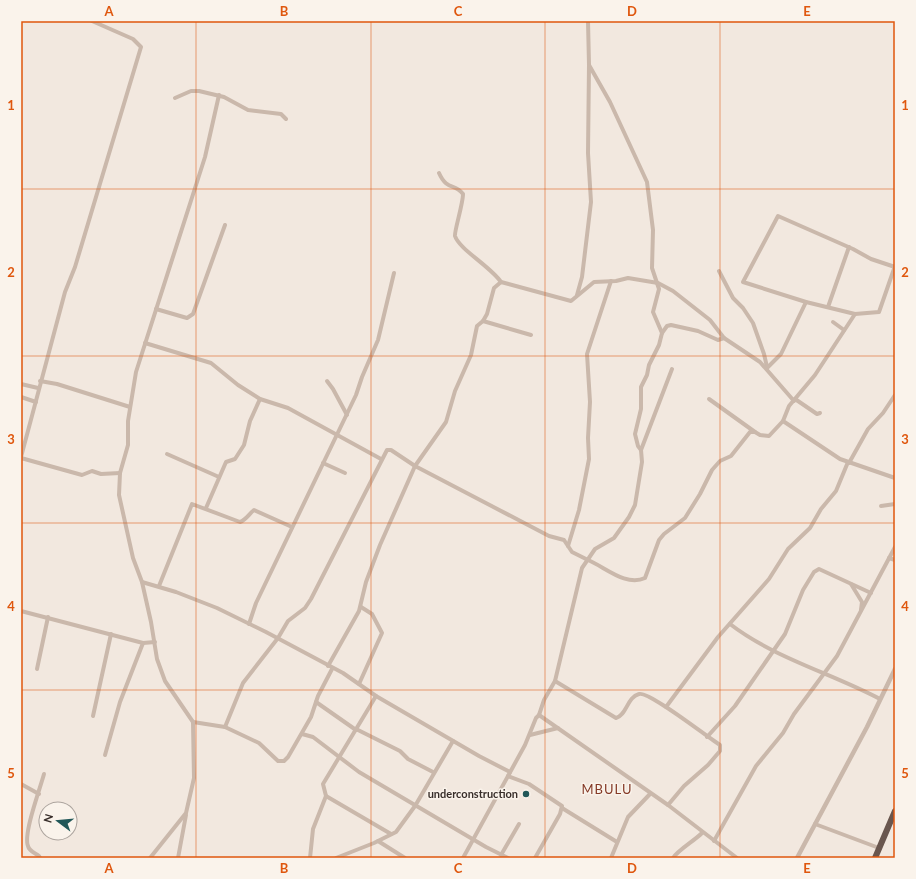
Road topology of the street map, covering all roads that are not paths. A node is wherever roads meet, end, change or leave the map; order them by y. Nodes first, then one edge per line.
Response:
1 (92, 21) edge
2 (588, 21) edge
3 (589, 65) junction
4 (219, 95) junction
5 (174, 98) dead end
6 (286, 119) dead end
7 (439, 172) dead end
8 (225, 225) dead end
9 (849, 247) junction
10 (895, 266) edge
11 (719, 271) dead end
12 (394, 273) dead end
13 (610, 281) junction
14 (501, 282) junction
15 (658, 283) junction
16 (577, 296) junction
17 (806, 302) junction
18 (828, 307) junction
19 (156, 309) junction
20 (855, 314) junction
21 (483, 320) junction
22 (833, 322) dead end
23 (844, 330) junction
24 (662, 333) junction
25 (531, 335) dead end
26 (724, 338) junction
27 (145, 343) junction
28 (767, 368) junction
29 (672, 369) dead end
30 (40, 381) junction
31 (326, 381) dead end
32 (21, 384) edge
33 (38, 388) junction
34 (895, 395) edge
35 (21, 396) edge
36 (260, 399) junction
37 (708, 399) dead end
38 (795, 400) junction
39 (36, 402) junction
40 (130, 407) junction
41 (820, 414) dead end
42 (347, 415) junction
43 (783, 421) junction
44 (755, 432) junction
45 (337, 436) junction
46 (641, 450) junction
47 (167, 454) dead end
48 (21, 457) edge
49 (381, 459) junction
50 (848, 462) junction
51 (323, 463) junction
52 (415, 466) junction
53 (120, 473) junction
54 (345, 473) dead end
55 (219, 477) junction
56 (895, 478) edge
57 (895, 504) edge
58 (881, 506) dead end
59 (206, 508) junction
60 (292, 527) junction
61 (568, 546) junction
62 (895, 547) edge
63 (889, 558) junction
64 (588, 560) junction
65 (895, 560) edge
66 (142, 582) junction
67 (851, 584) junction
68 (159, 586) junction
69 (871, 593) junction
70 (361, 607) junction
71 (21, 611) edge
72 (860, 614) junction
73 (48, 617) junction
74 (249, 624) junction
75 (730, 624) junction
76 (111, 634) junction
77 (278, 638) junction
78 (154, 642) junction
79 (143, 643) junction
80 (774, 650) junction
81 (330, 667) junction
82 (37, 669) dead end
83 (895, 669) edge
84 (823, 674) junction
85 (555, 681) junction
86 (359, 684) junction
87 (376, 696) junction
88 (880, 699) junction
89 (316, 702) junction
90 (666, 707) junction
91 (539, 715) junction
92 (93, 716) dead end
93 (193, 722) junction
94 (225, 727) junction
95 (558, 728) junction
96 (356, 729) junction
97 (302, 734) junction
98 (530, 735) junction
99 (707, 737) junction
100 (453, 741) junction
101 (105, 755) dead end
102 (339, 757) junction
103 (433, 772) junction
104 (510, 772) junction
105 (44, 774) dead end
106 (508, 776) junction
107 (21, 784) edge
108 (39, 794) junction
109 (650, 794) junction
110 (326, 796) junction
111 (668, 805) junction
112 (415, 806) junction
113 (562, 808) junction
114 (895, 811) edge
115 (186, 813) junction
116 (519, 824) dead end
117 (815, 824) junction
118 (702, 833) junction
119 (392, 834) junction
120 (474, 840) junction
121 (378, 841) junction
122 (617, 842) junction
123 (714, 842) junction
124 (879, 848) junction
125 (501, 855) junction
126 (350, 856) edge
127 (40, 858) edge
128 (150, 858) edge
129 (178, 858) edge
130 (310, 858) edge
131 (336, 858) edge
132 (405, 858) edge
133 (463, 858) edge
134 (508, 858) edge
135 (535, 858) edge
136 (611, 858) edge
137 (674, 858) edge
138 (737, 858) edge
139 (797, 858) edge
140 (875, 858) edge

1 - 30 street
2 - 3 street
3 - 15 street
3 - 16 street
4 - 5 street
4 - 6 street
4 - 19 street
7 - 14 street
8 - 19 street
9 - 10 street
9 - 17 street
9 - 18 street
10 - 20 street
11 - 28 street
12 - 42 street
13 - 15 street
13 - 16 street
13 - 61 street
14 - 16 street
14 - 21 street
15 - 24 street
15 - 26 street
17 - 18 street
17 - 28 street
18 - 20 street
19 - 27 street
20 - 23 street
21 - 25 street
21 - 52 street
22 - 23 street
23 - 38 street
24 - 26 street
24 - 46 street
26 - 28 street
27 - 36 street
27 - 40 street
28 - 38 street
29 - 46 street
30 - 33 street
30 - 40 street
31 - 42 street
32 - 33 street
33 - 39 street
34 - 50 street
35 - 39 street
36 - 45 street
36 - 55 street
37 - 44 street
38 - 41 street
38 - 43 street
39 - 48 street
40 - 53 street
42 - 45 street
43 - 44 street
43 - 50 street
44 - 64 street
45 - 49 street
45 - 51 street
46 - 64 street
47 - 55 street
48 - 53 street
49 - 52 street
49 - 77 street
50 - 56 street
50 - 75 street
51 - 54 street
51 - 60 street
52 - 61 street
52 - 70 street
53 - 66 street
55 - 59 street
57 - 58 street
59 - 60 street
59 - 68 street
60 - 74 street
61 - 64 street
62 - 63 street
63 - 65 street
63 - 69 street
64 - 85 street
66 - 68 street
66 - 78 street
67 - 69 street
67 - 72 street
67 - 80 street
68 - 74 street
69 - 72 street
70 - 81 street
70 - 86 street
71 - 73 street
72 - 84 street
73 - 76 street
73 - 82 street
74 - 77 street
75 - 80 street
75 - 90 street
76 - 79 street
76 - 92 street
77 - 81 street
77 - 94 street
78 - 79 street
78 - 93 street
79 - 101 street
80 - 84 street
80 - 99 street
81 - 86 street
81 - 89 street
83 - 88 street
84 - 88 street
84 - 123 street
85 - 90 street
85 - 91 street
86 - 87 street
87 - 96 street
87 - 100 street
88 - 117 street
89 - 96 street
89 - 97 street
90 - 99 street
91 - 95 street
91 - 98 street
93 - 94 street
93 - 115 street
94 - 97 street
95 - 98 street
95 - 109 street
96 - 102 street
96 - 103 street
97 - 102 street
98 - 104 street
99 - 111 street
100 - 103 street
100 - 104 street
102 - 110 street
102 - 112 street
103 - 112 street
104 - 106 street
105 - 108 street
106 - 113 street
106 - 120 street
107 - 108 street
108 - 127 street
109 - 111 street
109 - 122 street
110 - 119 street
110 - 130 street
111 - 118 street
112 - 119 street
112 - 120 street
113 - 122 street
113 - 135 street
114 - 124 highway
115 - 128 street
115 - 129 street
116 - 125 street
117 - 124 street
117 - 139 street
118 - 123 street
118 - 137 street
119 - 121 street
120 - 125 street
120 - 133 street
121 - 126 street
121 - 132 street
122 - 136 street
123 - 138 street
124 - 140 highway
125 - 134 street
126 - 131 street

